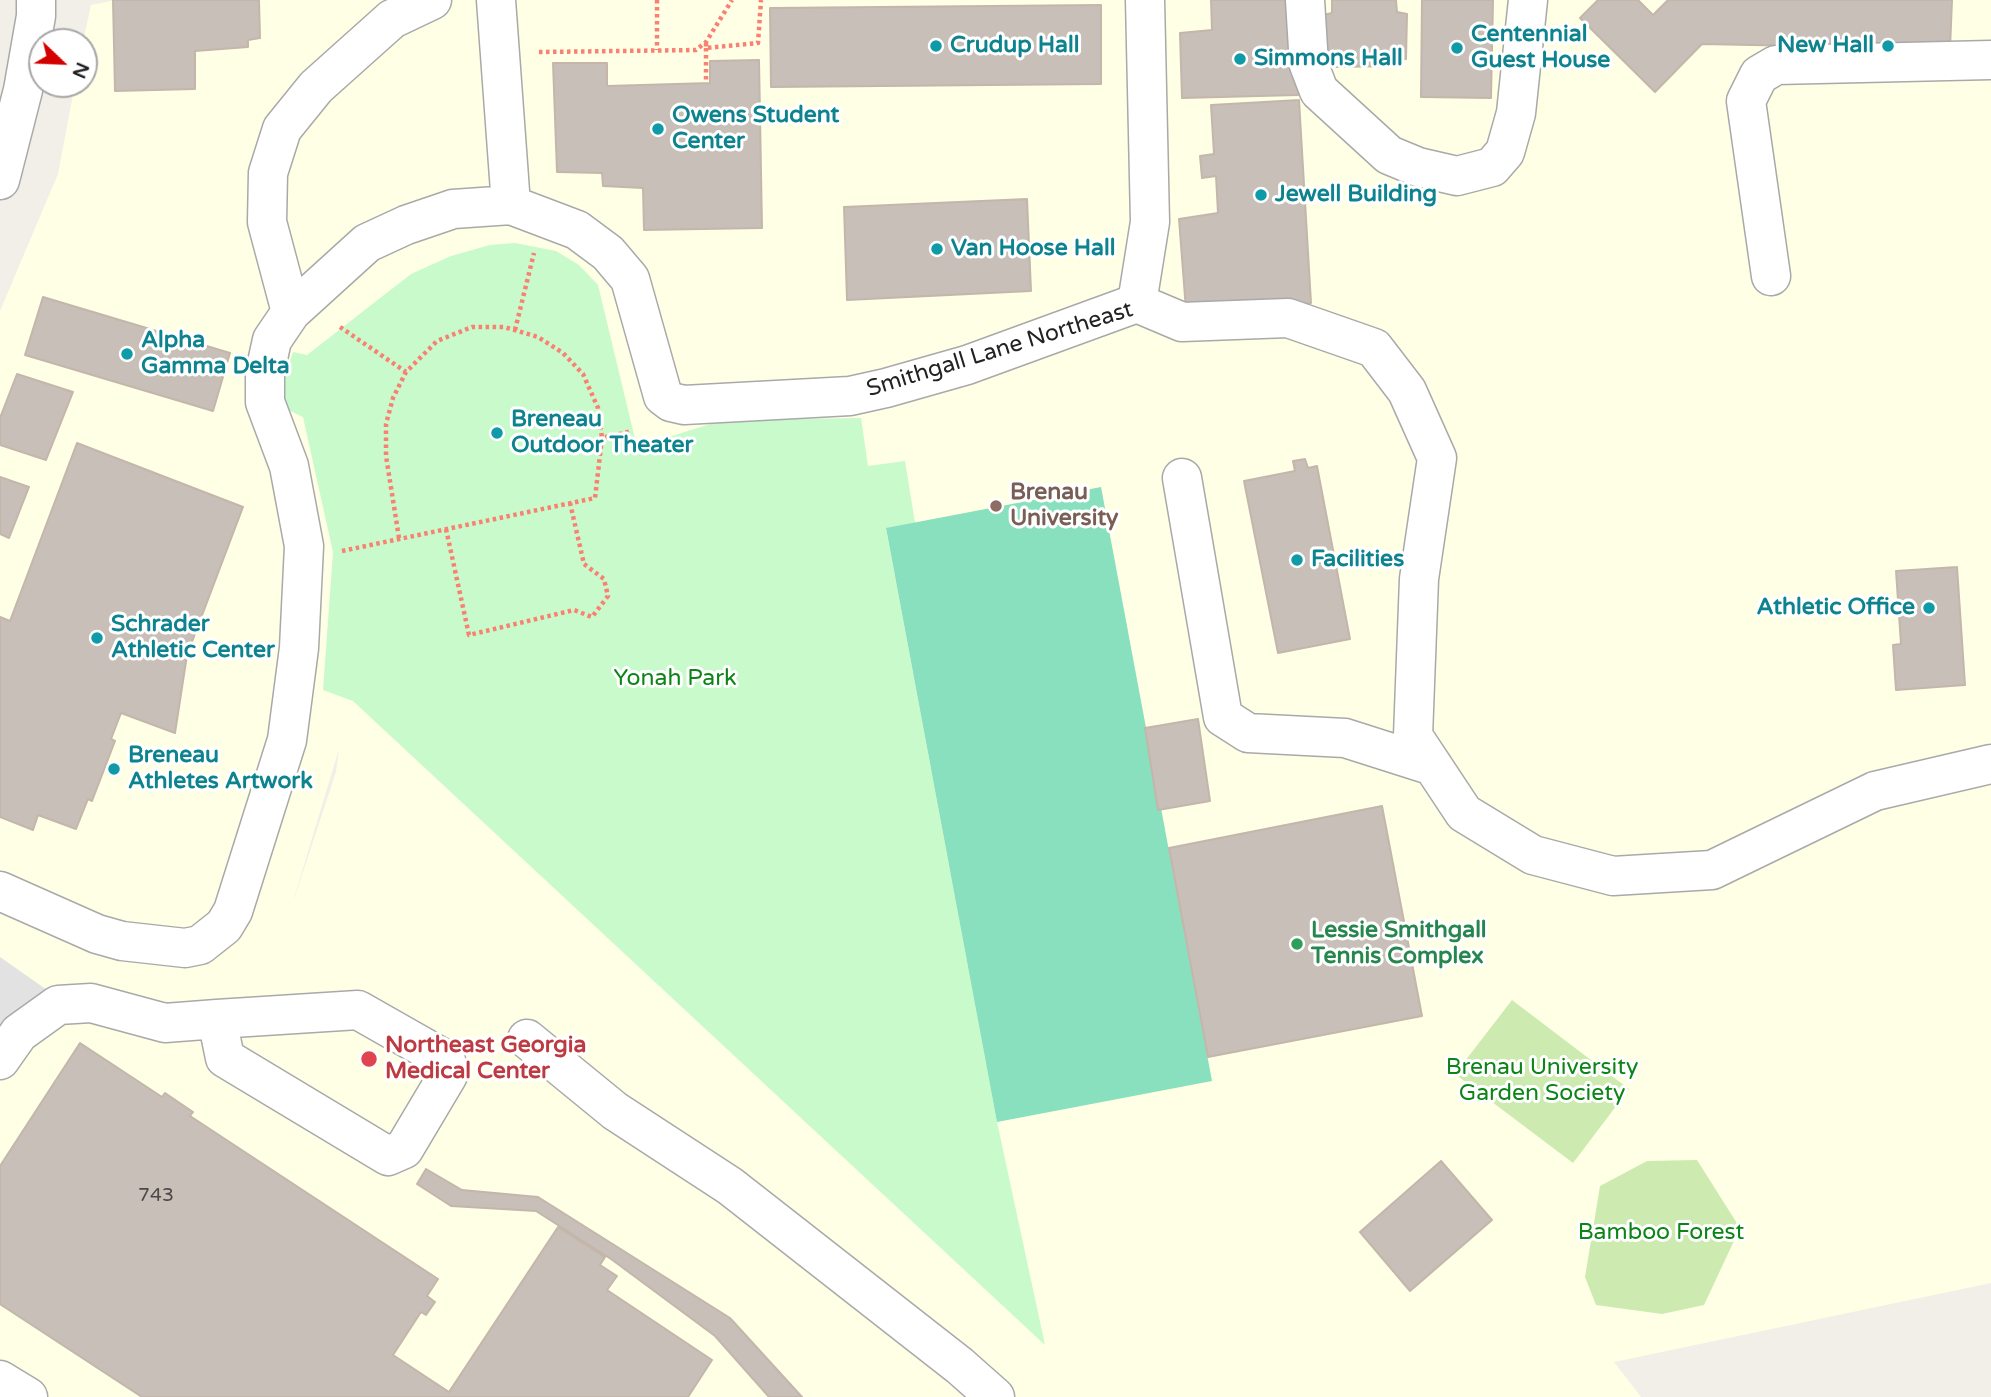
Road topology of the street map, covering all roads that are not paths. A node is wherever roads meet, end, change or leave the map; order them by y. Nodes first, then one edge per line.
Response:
1 (36, 0) edge
2 (432, 0) edge
3 (496, 0) edge
4 (1145, 0) edge
5 (1305, 0) edge
6 (1528, 0) edge
7 (1991, 60) edge
8 (0, 180) edge
9 (525, 210) junction
10 (1771, 276) dead end
11 (1137, 303) junction
12 (291, 312) junction
13 (1182, 478) dead end
14 (1991, 764) edge
15 (1433, 766) junction
16 (0, 891) edge
17 (217, 1019) junction
18 (6, 1037) edge
19 (527, 1039) dead end
20 (0, 1380) edge
21 (28, 1397) edge
22 (995, 1397) edge

1 - 8 street
2 - 12 street
3 - 9 street
4 - 11 street
5 - 6 street
7 - 10 street
9 - 11 street, Smithgall Lane Northeast
9 - 12 street
11 - 15 street, Smithgall Lane Northeast
12 - 16 street
13 - 15 street
14 - 15 street, Smithgall Lane Northeast
17 - 17 street
17 - 18 street
19 - 22 street
20 - 21 street

